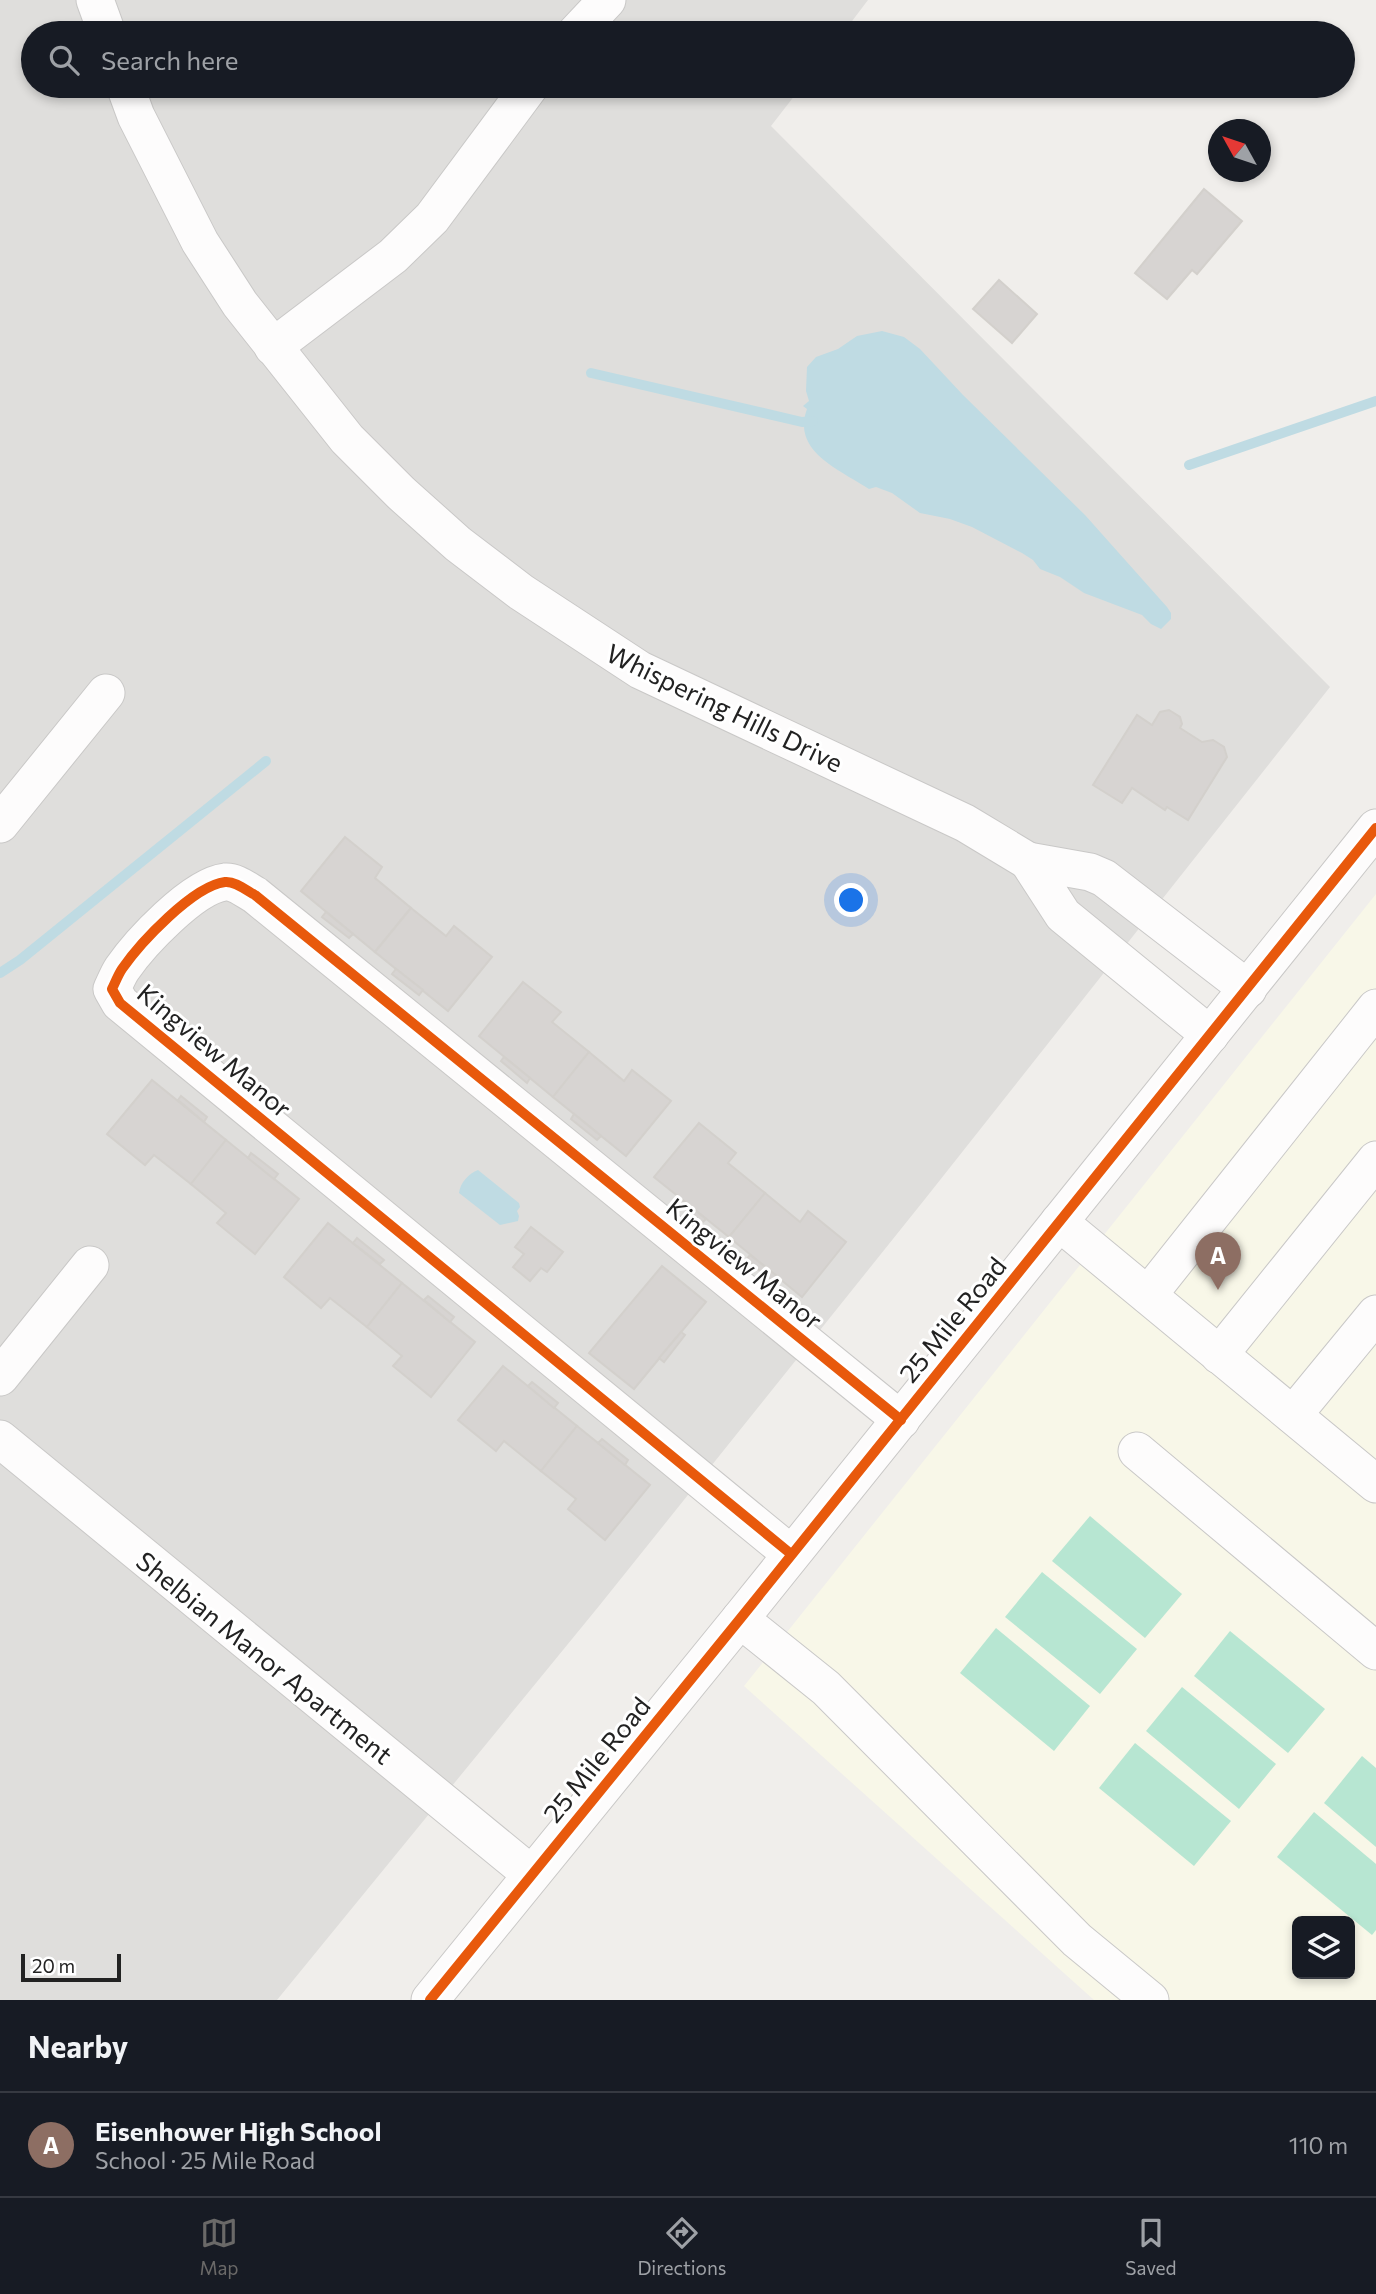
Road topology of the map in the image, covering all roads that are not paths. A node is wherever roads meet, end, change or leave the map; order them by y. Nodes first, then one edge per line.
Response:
1 (95, 0) edge
2 (607, 0) edge
3 (103, 21) edge
4 (587, 21) edge
5 (129, 98) edge
6 (521, 98) edge
7 (273, 347) junction
8 (106, 693) dead end
9 (0, 824) edge
10 (1376, 828) edge
11 (1028, 861) junction
12 (1248, 989) junction
13 (1376, 1008) edge
14 (1210, 1035) junction
15 (1376, 1160) edge
16 (1059, 1222) junction
17 (90, 1265) dead end
18 (1148, 1295) junction
19 (1376, 1314) edge
20 (1219, 1355) junction
21 (0, 1377) edge
22 (1293, 1415) junction
23 (901, 1420) junction
24 (0, 1439) edge
25 (1138, 1451) dead end
26 (1371, 1470) edge
27 (791, 1554) junction
28 (740, 1619) junction
29 (1376, 1651) edge
30 (531, 1874) junction
31 (430, 2000) edge
32 (1150, 2000) edge

1 - 3 street
2 - 4 street
5 - 7 street, Whispering Hills Drive
6 - 7 street
7 - 11 street, Whispering Hills Drive
8 - 9 street
10 - 12 street, 25 Mile Road
11 - 12 street, Whispering Hills Drive
11 - 14 street, Whispering Hills Drive
12 - 14 street, 25 Mile Road
13 - 18 street
14 - 16 street, 25 Mile Road
15 - 20 street
16 - 18 street
16 - 23 street, 25 Mile Road
17 - 21 street
18 - 20 street
19 - 22 street
20 - 22 street
22 - 26 street
23 - 27 street, 25 Mile Road
23 - 27 street, Kingview Manor
24 - 30 street, Shelbian Manor Apartment
25 - 29 street
27 - 28 street, 25 Mile Road
28 - 30 street, 25 Mile Road
28 - 32 street
30 - 31 street, 25 Mile Road

